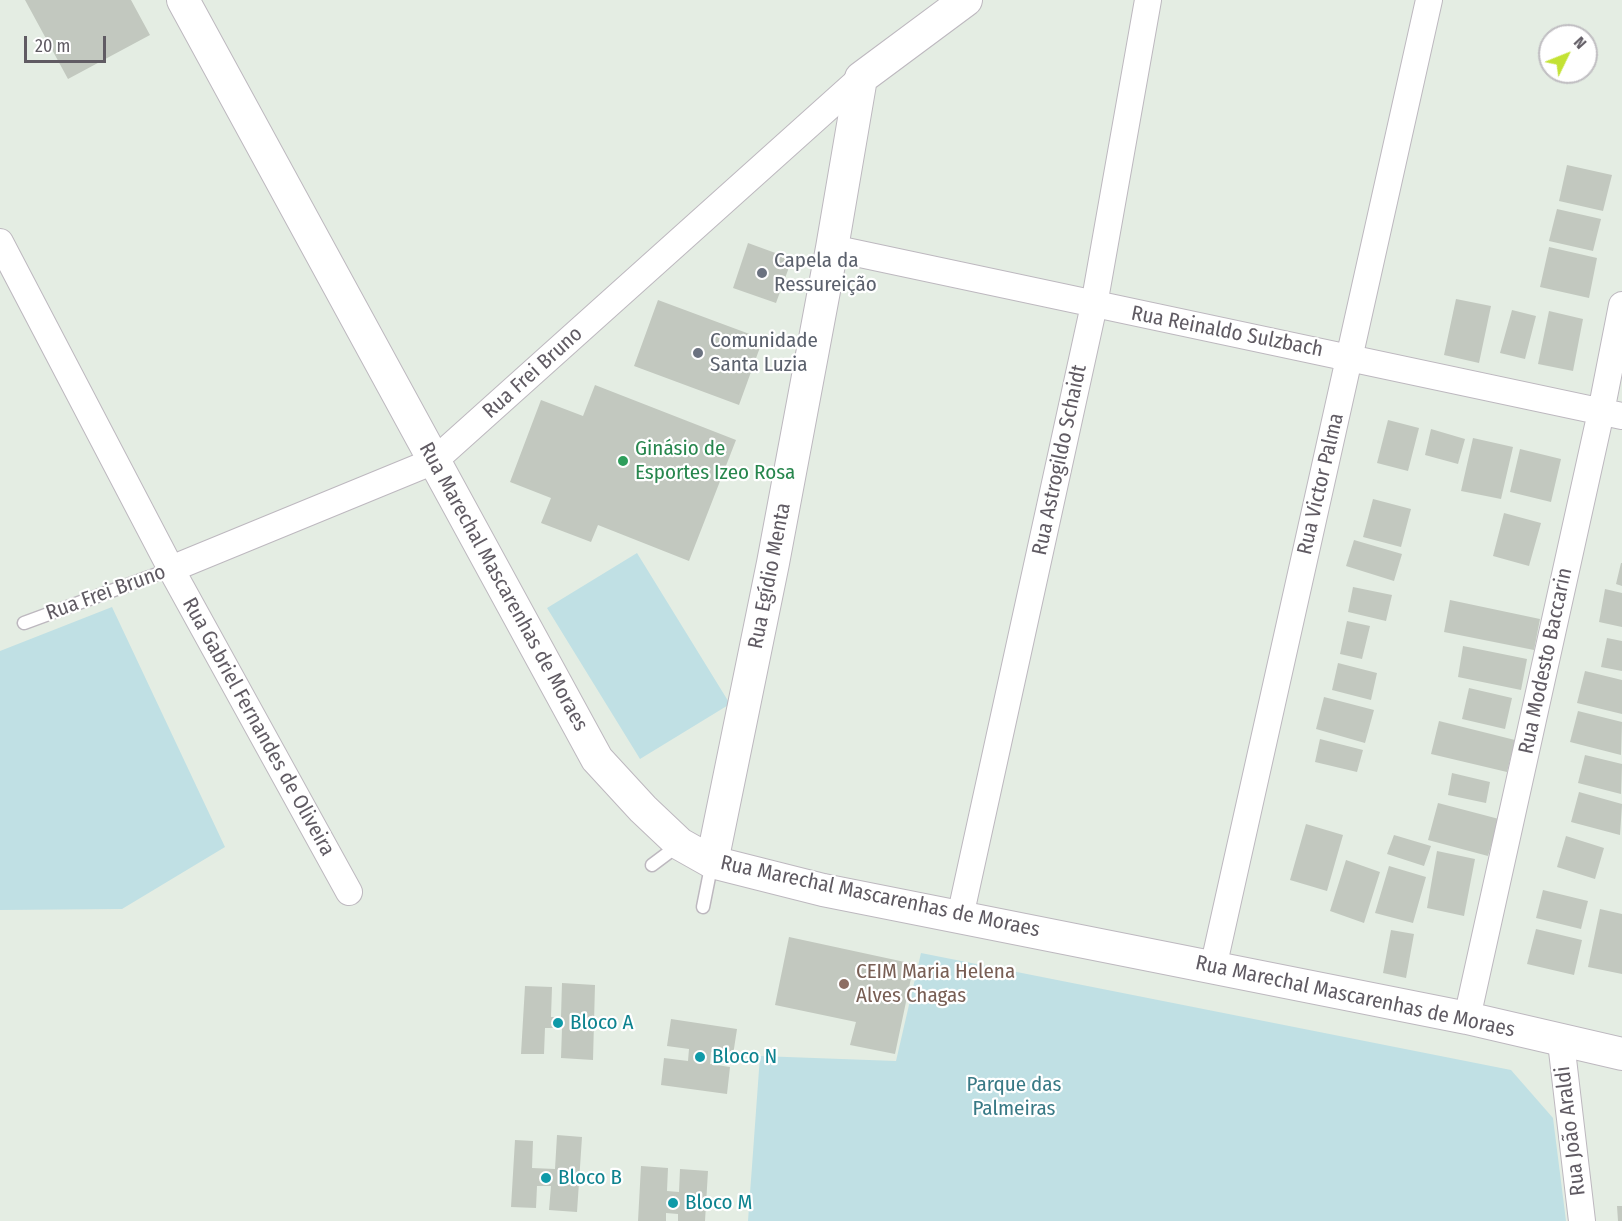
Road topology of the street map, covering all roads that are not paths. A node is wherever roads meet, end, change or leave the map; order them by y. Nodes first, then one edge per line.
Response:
1 (183, 0) edge
2 (966, 0) edge
3 (1148, 0) edge
4 (1429, 0) edge
5 (861, 78) junction
6 (0, 242) edge
7 (832, 248) junction
8 (1094, 305) junction
9 (1622, 305) edge
10 (1349, 356) junction
11 (1611, 414) edge
12 (434, 461) junction
13 (171, 568) junction
14 (24, 623) dead end
15 (680, 843) junction
16 (712, 862) junction
17 (652, 865) dead end
18 (349, 892) dead end
19 (703, 907) dead end
20 (960, 917) junction
21 (1213, 968) junction
22 (1467, 1018) junction
23 (1561, 1042) junction
24 (1622, 1054) edge
25 (1582, 1221) edge

1 - 12 street, Rua Marechal Mascarenhas de Moraes
2 - 5 street, Rua Frei Bruno
3 - 8 street, Rua Astrogildo Schaidt
4 - 10 street, Rua Victor Palma
5 - 7 street, Rua Egídio Menta
5 - 12 street, Rua Frei Bruno
6 - 13 street, Rua Gabriel Fernandes de Oliveira
7 - 8 street, Rua Reinaldo Sulzbach
7 - 16 street, Rua Egídio Menta
8 - 10 street, Rua Reinaldo Sulzbach
8 - 20 street, Rua Astrogildo Schaidt
9 - 11 street, Rua Modesto Baccarin
10 - 11 street, Rua Reinaldo Sulzbach
10 - 21 street, Rua Victor Palma
11 - 22 street, Rua Modesto Baccarin
12 - 13 street, Rua Frei Bruno
12 - 15 street, Rua Marechal Mascarenhas de Moraes
13 - 14 lane, Rua Frei Bruno
13 - 18 street, Rua Gabriel Fernandes de Oliveira
15 - 16 street, Rua Marechal Mascarenhas de Moraes
15 - 17 lane
16 - 19 lane
16 - 20 street, Rua Marechal Mascarenhas de Moraes
20 - 21 street, Rua Marechal Mascarenhas de Moraes
21 - 22 street, Rua Marechal Mascarenhas de Moraes
22 - 23 street, Rua Marechal Mascarenhas de Moraes
23 - 24 street, Rua Marechal Mascarenhas de Moraes
23 - 25 street, Rua João Araldi

